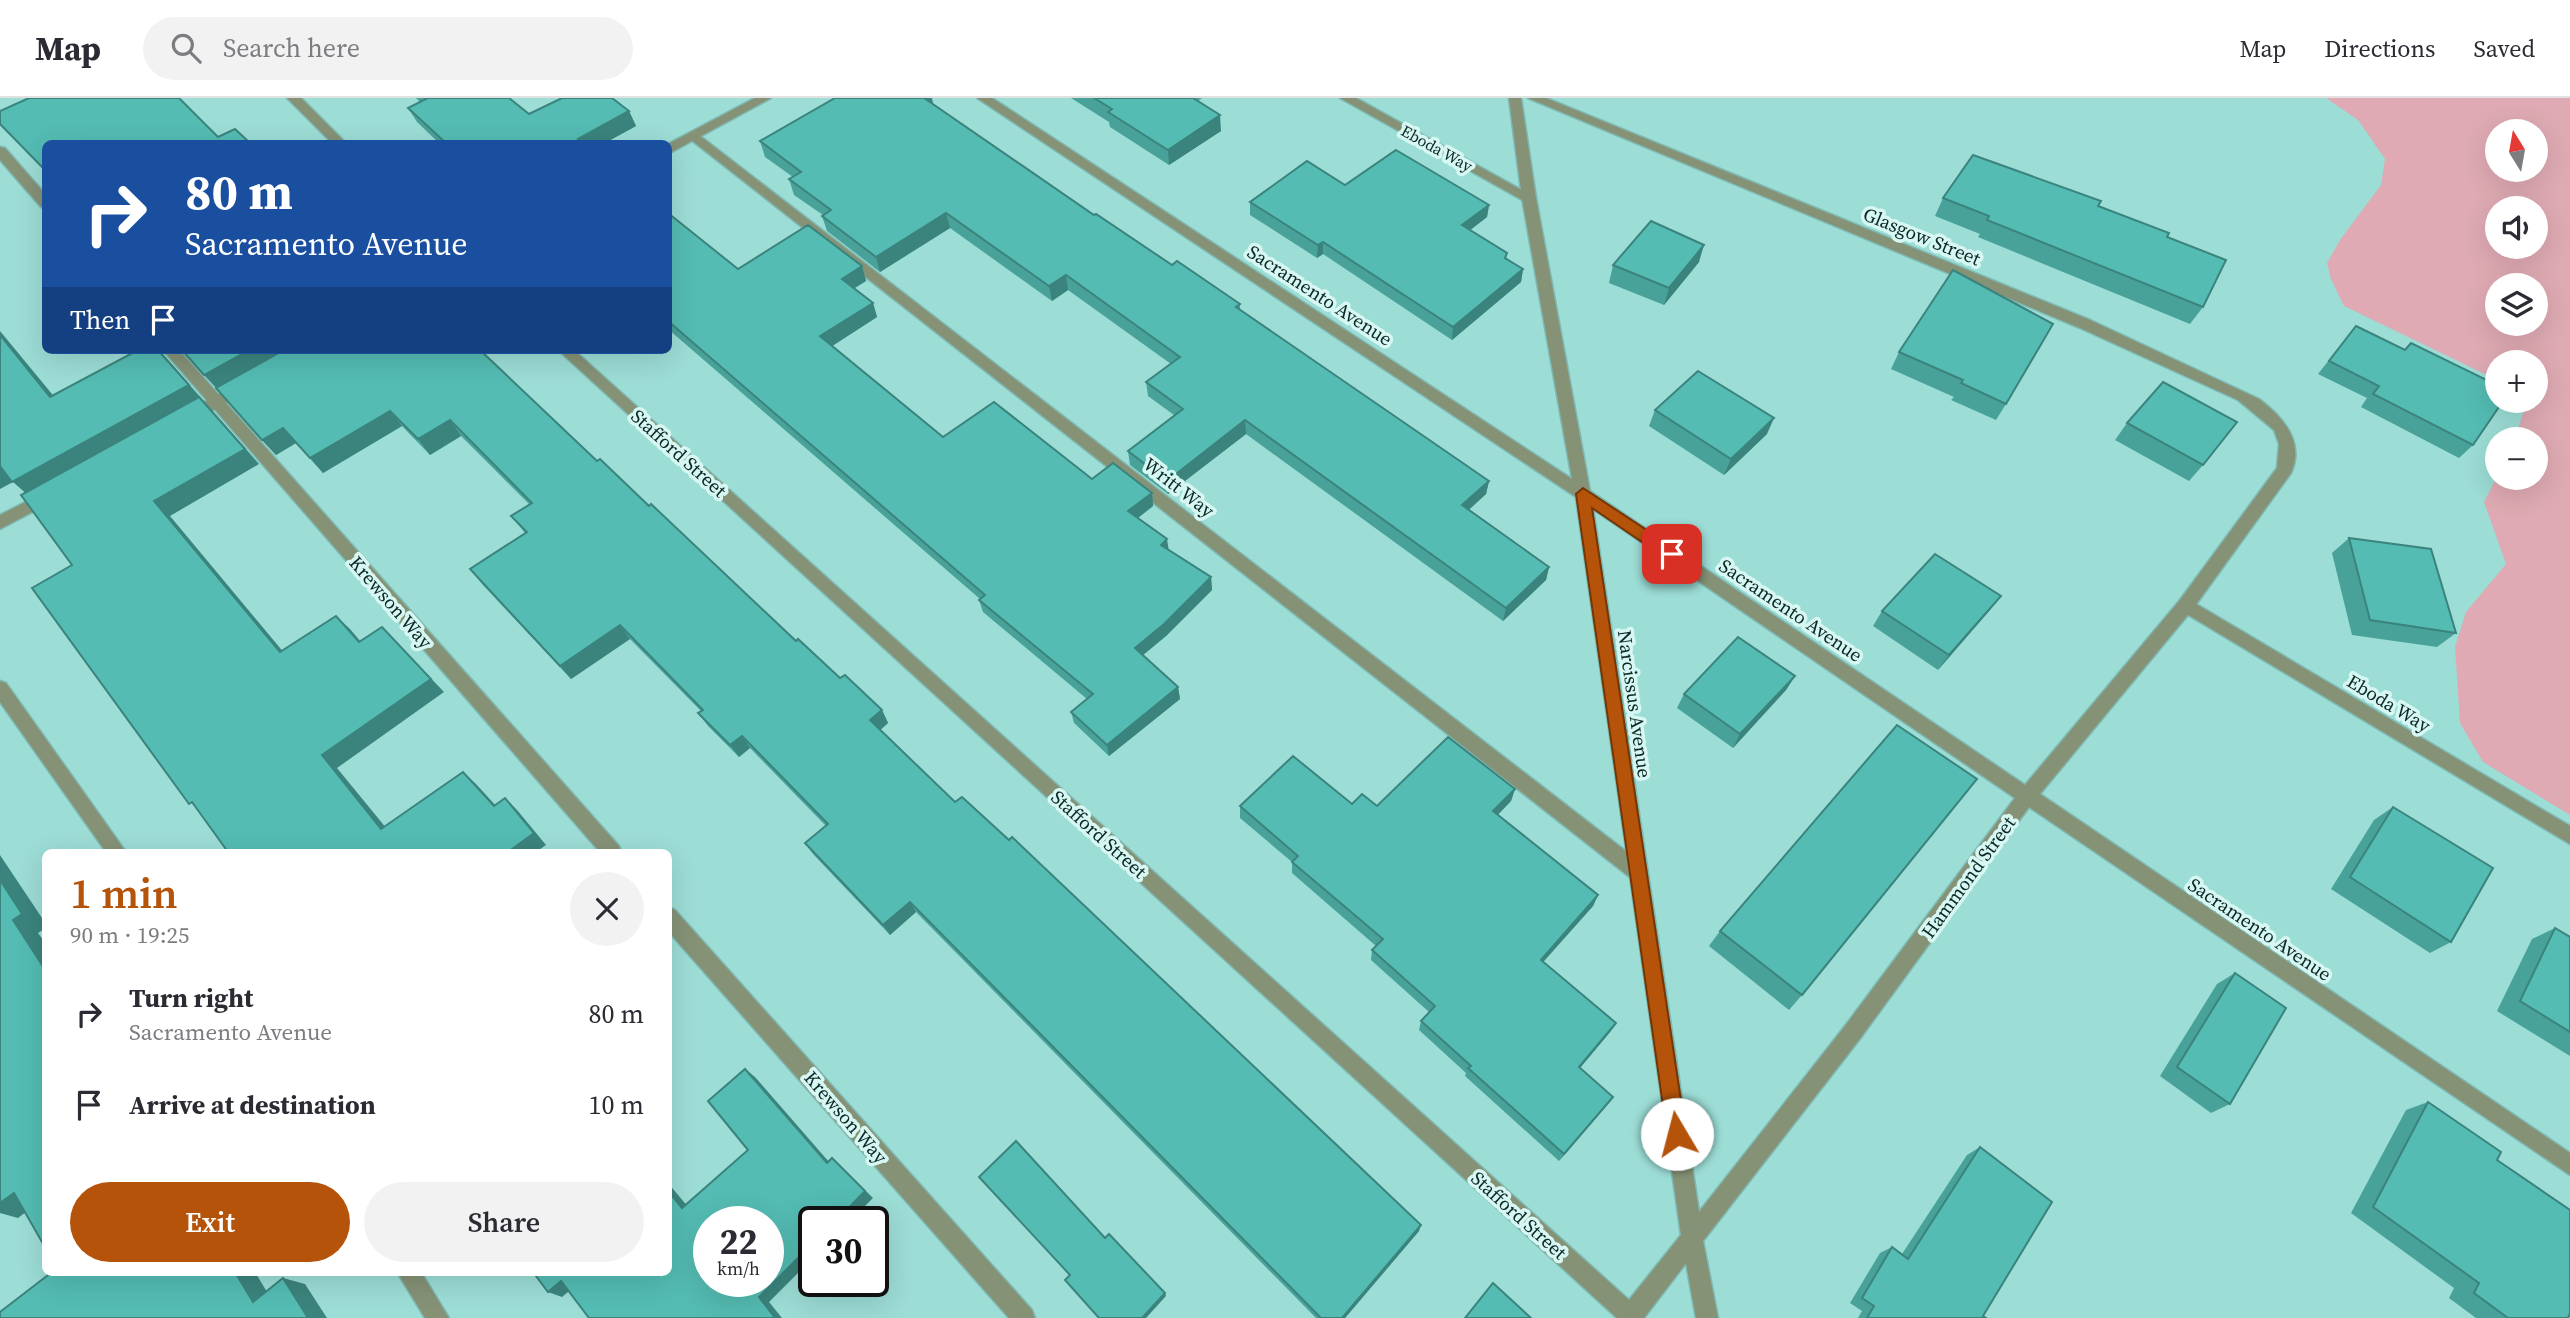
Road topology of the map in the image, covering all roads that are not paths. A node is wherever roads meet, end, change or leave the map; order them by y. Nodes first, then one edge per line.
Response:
1 (293, 98) edge
2 (765, 98) edge
3 (983, 98) edge
4 (1346, 98) edge
5 (1515, 98) edge
6 (1534, 98) edge
7 (695, 136) junction
8 (337, 140) edge
9 (672, 148) edge
10 (0, 151) edge
11 (1529, 198) junction
12 (42, 199) edge
13 (173, 354) edge
14 (569, 354) edge
15 (261, 376) edge
16 (215, 403) junction
17 (179, 423) edge
18 (2284, 432) joint
19 (60, 490) edge
20 (1583, 494) junction
21 (0, 523) edge
22 (2186, 606) junction
23 (0, 688) edge
24 (2027, 796) junction
25 (2570, 836) edge
26 (115, 849) edge
27 (609, 849) edge
28 (1638, 872) junction
29 (672, 921) edge
30 (2570, 1165) edge
31 (1692, 1239) junction
32 (411, 1276) edge
33 (1631, 1317) edge
34 (438, 1318) edge
35 (1024, 1318) edge
36 (1707, 1318) edge

1 - 8 street
2 - 7 street
3 - 20 street, Sacramento Avenue
4 - 11 street, Eboda Way
5 - 11 street, Narcissus Avenue
6 - 18 street, Glasgow Street
7 - 9 street
7 - 28 street, Writt Way
10 - 12 street
11 - 20 street, Narcissus Avenue
13 - 16 street, Krewson Way
14 - 33 street, Stafford Street
15 - 16 street
16 - 17 street
16 - 27 street, Krewson Way
18 - 22 street, Hammond Street
19 - 21 street
20 - 24 street, Sacramento Avenue
20 - 28 street, Narcissus Avenue
22 - 24 street, Hammond Street
22 - 25 street, Eboda Way
23 - 26 street
24 - 30 street, Sacramento Avenue
24 - 31 street, Hammond Street
28 - 31 street, Narcissus Avenue
29 - 35 street, Krewson Way
31 - 33 street, Hammond Street
31 - 36 street, Narcissus Avenue
32 - 34 street

